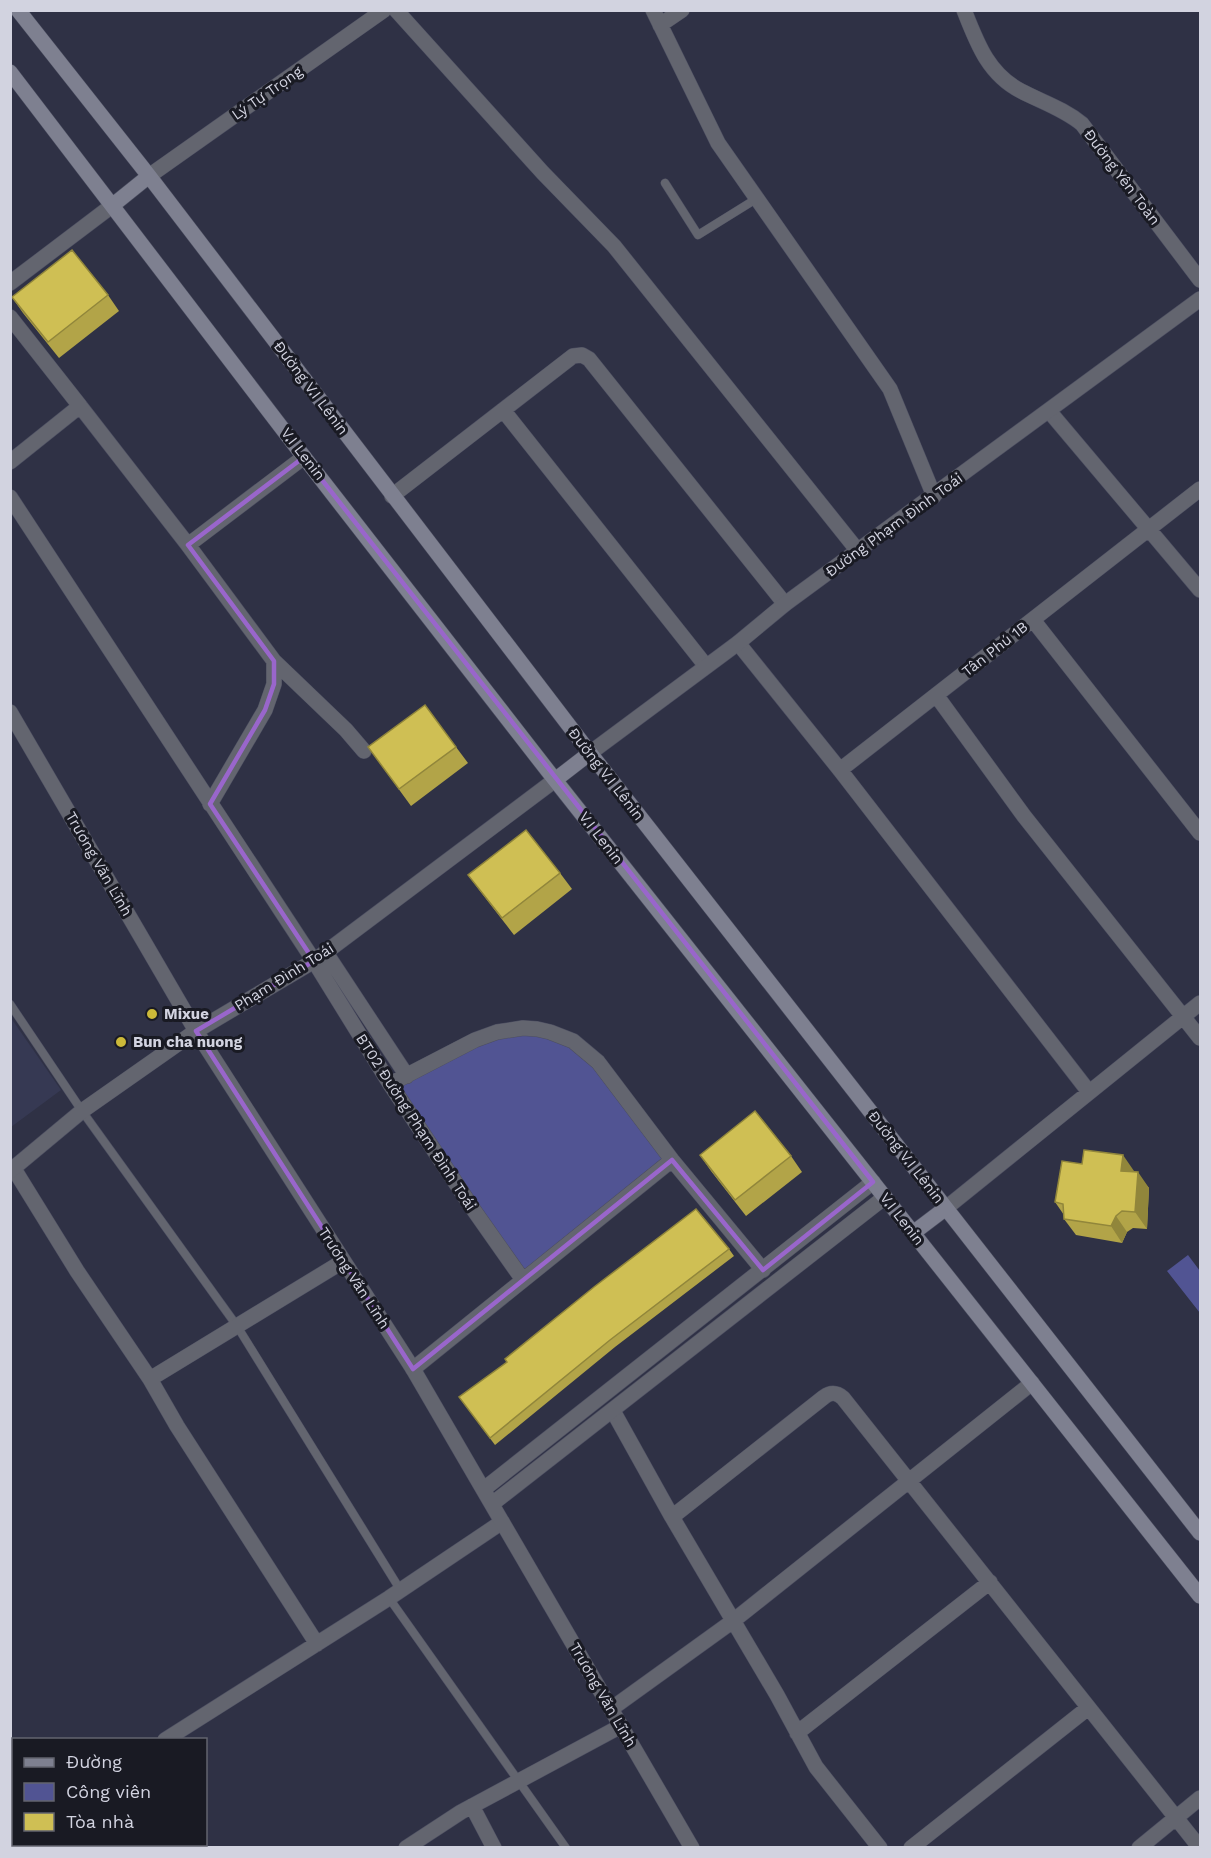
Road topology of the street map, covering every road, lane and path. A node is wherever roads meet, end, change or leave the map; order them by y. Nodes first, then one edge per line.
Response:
1 (18, 10) edge
2 (396, 10) edge
3 (652, 10) edge
4 (682, 10) edge
5 (964, 10) edge
6 (380, 12) edge
7 (660, 25) junction
8 (10, 72) edge
9 (149, 176) junction
10 (665, 183) dead end
11 (756, 199) junction
12 (113, 205) junction
13 (1200, 280) edge
14 (10, 283) edge
15 (1200, 299) edge
16 (10, 317) edge
17 (80, 406) junction
18 (503, 410) junction
19 (1048, 411) junction
20 (304, 457) junction
21 (10, 462) edge
22 (1200, 489) edge
23 (392, 496) junction
24 (934, 496) junction
25 (10, 497) edge
26 (1149, 528) junction
27 (189, 545) junction
28 (858, 551) junction
29 (1200, 590) edge
30 (785, 604) junction
31 (1033, 620) junction
32 (738, 643) junction
33 (274, 661) junction
34 (706, 666) junction
35 (936, 695) junction
36 (10, 712) edge
37 (364, 751) dead end
38 (590, 753) junction
39 (840, 770) junction
40 (555, 780) junction
41 (210, 804) junction
42 (1200, 833) edge
43 (320, 957) junction
44 (1200, 1003) edge
45 (10, 1004) edge
46 (1184, 1017) junction
47 (196, 1030) junction
48 (1200, 1038) edge
49 (407, 1076) junction
50 (390, 1084) junction
51 (1089, 1092) junction
52 (82, 1111) junction
53 (672, 1160) junction
54 (12, 1170) edge
55 (873, 1182) junction
56 (885, 1197) junction
57 (946, 1208) junction
58 (914, 1233) junction
59 (342, 1262) junction
60 (763, 1270) junction
61 (523, 1280) junction
62 (237, 1326) junction
63 (413, 1369) junction
64 (150, 1379) junction
65 (1032, 1383) junction
66 (613, 1411) junction
67 (910, 1480) junction
68 (484, 1489) junction
69 (492, 1504) junction
70 (672, 1517) junction
71 (502, 1522) junction
72 (1200, 1533) edge
73 (990, 1582) junction
74 (395, 1594) junction
75 (1200, 1596) edge
76 (733, 1621) junction
77 (317, 1644) junction
78 (1088, 1708) junction
79 (611, 1709) junction
80 (621, 1726) junction
81 (797, 1733) junction
82 (168, 1738) edge
83 (519, 1780) junction
84 (1200, 1798) edge
85 (472, 1806) junction
86 (1178, 1818) junction
87 (406, 1848) edge
88 (494, 1848) edge
89 (566, 1848) edge
90 (692, 1848) edge
91 (880, 1848) edge
92 (911, 1848) edge
93 (1139, 1848) edge
94 (1200, 1848) edge

1 - 9 main road, Đường V.I Lênin
2 - 28 street
3 - 7 street
4 - 7 street
5 - 13 street, Đường Yên Toàn
6 - 9 street, Lý Tự Trọng
7 - 11 street
8 - 12 main road, V.I Lenin
9 - 12 main road
9 - 23 main road, Đường V.I Lênin
10 - 11 lane
11 - 24 street
12 - 14 street
12 - 20 main road, V.I Lenin
15 - 19 street, Đường Phạm Đình Toái
16 - 17 street
17 - 21 street
17 - 27 street
18 - 23 street
18 - 30 street
18 - 34 street
19 - 24 street, Đường Phạm Đình Toái
19 - 26 street
20 - 27 street
20 - 40 main road, V.I Lenin
22 - 26 street, Tân Phú 1B
23 - 38 main road, Đường V.I Lênin
24 - 28 street, Đường Phạm Đình Toái
25 - 41 street
26 - 29 street
26 - 31 street, Tân Phú 1B
27 - 33 street
28 - 30 street, Đường Phạm Đình Toái
30 - 32 street, Đường Phạm Đình Toái
31 - 35 street, Tân Phú 1B
31 - 42 street
32 - 34 street, Đường Phạm Đình Toái
32 - 39 street
33 - 37 street
33 - 41 street
34 - 38 street, Đường Phạm Đình Toái
35 - 39 street, Tân Phú 1B
35 - 46 street
36 - 47 street, Trương Văn Lĩnh
38 - 40 main road
38 - 57 main road, Đường V.I Lênin
39 - 51 street
40 - 43 street, Phạm Đình Toái
40 - 55 main road, V.I Lenin
41 - 43 street
43 - 47 street, Phạm Đình Toái
43 - 49 street, BT02 Đường Phạm Đình Toái
43 - 50 street, BT02 Đường Phạm Đình Toái
44 - 46 street
45 - 52 lane
46 - 48 street
46 - 51 street
47 - 52 street, Phạm Đình Toái
47 - 59 street, Trương Văn Lĩnh
49 - 50 street
49 - 53 street
50 - 61 street, BT02 Đường Phạm Đình Toái
51 - 57 street
52 - 54 street, Phạm Đình Toái
52 - 62 lane
53 - 60 street
53 - 61 street
54 - 64 street
55 - 56 main road, V.I Lenin
55 - 60 street
56 - 58 main road, V.I Lenin
56 - 66 street
57 - 58 main road
57 - 72 main road, Đường V.I Lênin
58 - 65 main road, V.I Lenin
59 - 62 street
59 - 63 street, Trương Văn Lĩnh
60 - 68 street
61 - 63 street
62 - 64 street
62 - 74 lane
63 - 68 street, Trương Văn Lĩnh
64 - 77 street
65 - 67 street
65 - 75 main road, V.I Lenin
66 - 69 street
66 - 70 street
67 - 70 street
67 - 73 street
67 - 76 street
68 - 69 street, Trương Văn Lĩnh
69 - 71 street, Trương Văn Lĩnh
70 - 76 street
71 - 74 street
71 - 79 street, Trương Văn Lĩnh
73 - 78 street
73 - 81 street
74 - 77 street
74 - 83 lane
76 - 79 street
76 - 81 street
77 - 82 street
78 - 86 street
78 - 92 street
79 - 80 street, Trương Văn Lĩnh
80 - 83 street
80 - 90 street, Trương Văn Lĩnh
81 - 91 street
83 - 85 street
83 - 89 lane
84 - 86 street
85 - 87 street
85 - 88 street
86 - 93 street
86 - 94 street

